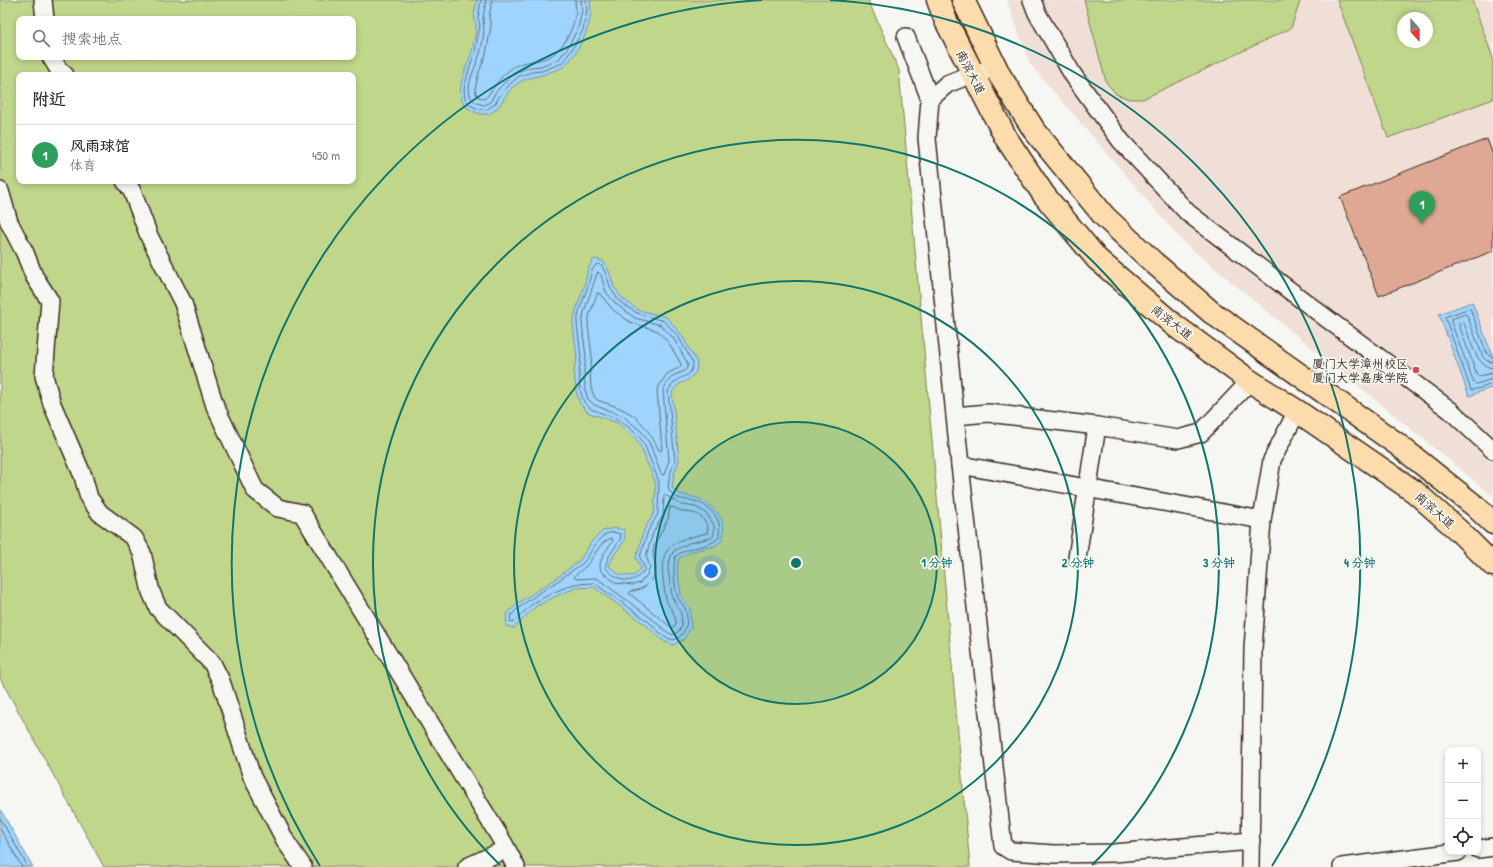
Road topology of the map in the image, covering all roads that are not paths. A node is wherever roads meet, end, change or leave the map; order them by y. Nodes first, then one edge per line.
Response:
1 (43, 0) edge
2 (938, 0) edge
3 (963, 0) edge
4 (1032, 0) edge
5 (45, 16) edge
6 (906, 36) dead end
7 (54, 60) edge
8 (996, 68) junction
9 (61, 72) edge
10 (972, 74) junction
11 (930, 99) junction
12 (127, 184) edge
13 (0, 191) edge
14 (1250, 381) junction
15 (1297, 411) junction
16 (955, 416) junction
17 (1097, 426) junction
18 (1493, 450) edge
19 (960, 465) junction
20 (1088, 488) junction
21 (1262, 520) junction
22 (1493, 523) edge
23 (1076, 558) dead end
24 (1493, 565) edge
25 (1251, 841) junction
26 (1493, 847) edge
27 (506, 849) junction
28 (1481, 849) edge
29 (1445, 854) edge
30 (303, 867) edge
31 (467, 867) edge
32 (516, 867) edge
33 (1250, 867) edge
34 (1342, 867) edge

1 - 5 street
2 - 10 main road, 南滨大道
3 - 8 main road, 南滨大道
4 - 18 street
6 - 11 street
7 - 9 street
8 - 10 street
8 - 22 main road, 南滨大道
10 - 11 street
10 - 14 main road, 南滨大道
11 - 16 street
12 - 27 street
13 - 30 street
14 - 15 main road, 南滨大道
14 - 17 street
15 - 21 street
15 - 24 main road, 南滨大道
16 - 17 street
16 - 19 street
17 - 20 street
19 - 20 street
19 - 25 street
20 - 21 street
20 - 23 street
21 - 25 street
25 - 33 street
26 - 28 street
27 - 31 street
27 - 32 street
29 - 34 street

